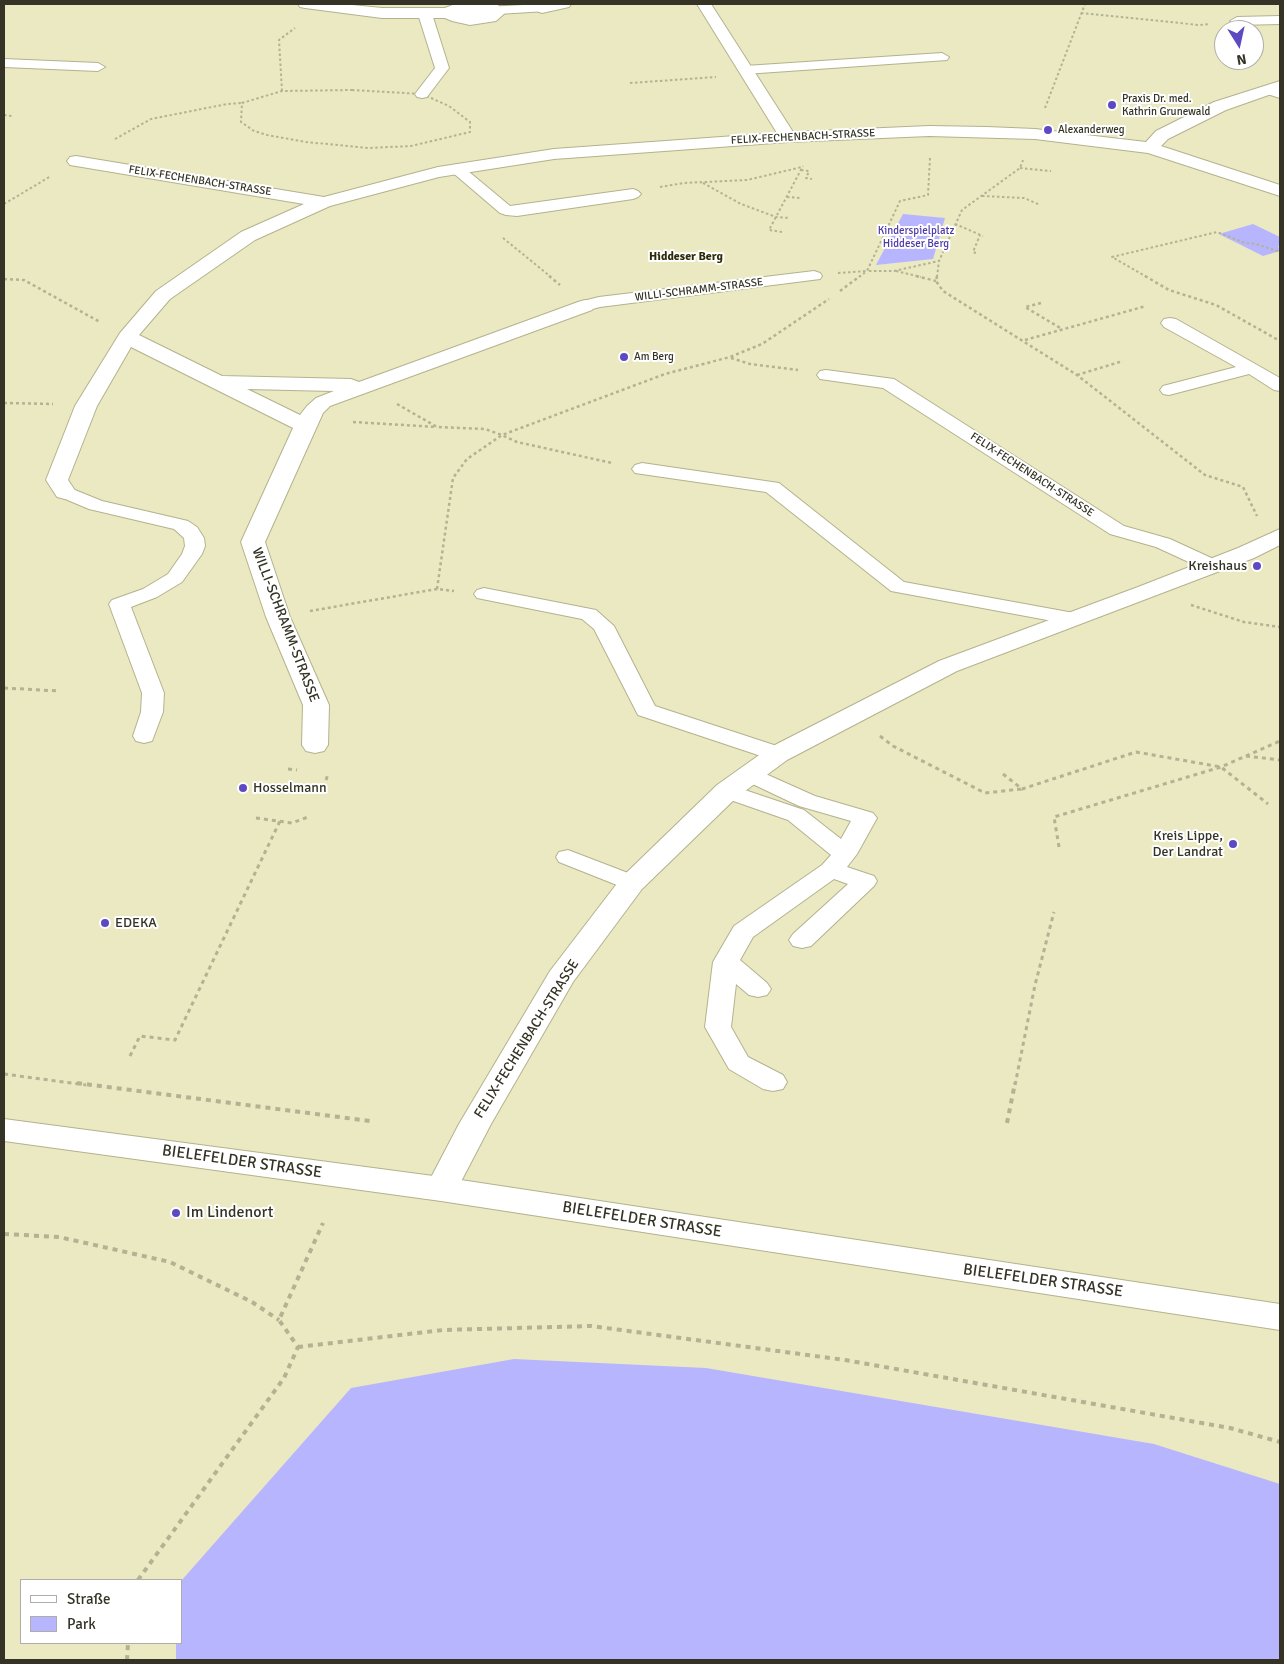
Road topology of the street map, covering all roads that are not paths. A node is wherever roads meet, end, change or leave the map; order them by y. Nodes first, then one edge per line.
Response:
1 (305, 4) edge
2 (564, 4) edge
3 (704, 4) edge
4 (542, 8) joint
5 (497, 11) joint
6 (425, 14) junction
7 (1264, 20) edge
8 (1280, 20) edge
9 (942, 57) dead end
10 (4, 63) edge
11 (98, 68) dead end
12 (747, 73) junction
13 (1277, 90) edge
14 (422, 94) road end
15 (788, 137) junction
16 (1150, 148) junction
17 (76, 160) road end
18 (457, 169) junction
19 (1280, 192) edge
20 (633, 194) road end
21 (324, 202) junction
22 (814, 276) dead end
23 (585, 306) joint
24 (1170, 324) dead end
25 (127, 337) junction
26 (1251, 368) junction
27 (826, 374) road end
28 (218, 382) junction
29 (367, 386) junction
30 (1280, 386) edge
31 (1208, 390) dead end
32 (306, 423) junction
33 (642, 469) road end
34 (65, 492) joint
35 (1279, 537) edge
36 (1213, 566) junction
37 (484, 594) road end
38 (1074, 619) junction
39 (144, 736) dead end
40 (315, 745) dead end
41 (778, 754) junction
42 (750, 774) junction
43 (728, 791) junction
44 (568, 857) dead end
45 (838, 862) junction
46 (632, 883) junction
47 (802, 940) dead end
48 (726, 962) junction
49 (758, 989) dead end
50 (773, 1082) dead end
51 (4, 1130) edge
52 (440, 1190) junction
53 (1280, 1316) edge

1 - 6 street
2 - 4 street
3 - 12 street
4 - 5 lane
5 - 6 street
6 - 14 lane
7 - 8 lane
9 - 12 lane
10 - 11 lane
12 - 15 street
13 - 16 street
15 - 16 street, FELIX-FECHENBACH-STRASSE
15 - 18 street, FELIX-FECHENBACH-STRASSE
16 - 19 street, FELIX-FECHENBACH-STRASSE
17 - 21 street, FELIX-FECHENBACH-STRASSE
18 - 20 lane
18 - 21 street, FELIX-FECHENBACH-STRASSE
21 - 25 street, FELIX-FECHENBACH-STRASSE
22 - 23 lane, WILLI-SCHRAMM-STRASSE
23 - 29 street, WILLI-SCHRAMM-STRASSE
24 - 26 lane
25 - 28 street, WILLI-SCHRAMM-STRASSE
25 - 34 street, FELIX-FECHENBACH-STRASSE
26 - 30 lane
26 - 31 lane
27 - 36 lane, FELIX-FECHENBACH-STRASSE
28 - 29 street, WILLI-SCHRAMM-STRASSE
28 - 32 street, WILLI-SCHRAMM-STRASSE
29 - 32 street, WILLI-SCHRAMM-STRASSE
32 - 40 street, WILLI-SCHRAMM-STRASSE
33 - 38 lane
34 - 39 lane
35 - 36 street, FELIX-FECHENBACH-STRASSE
36 - 38 street, FELIX-FECHENBACH-STRASSE
37 - 41 lane
38 - 41 street, FELIX-FECHENBACH-STRASSE
41 - 42 street, FELIX-FECHENBACH-STRASSE
42 - 43 street, FELIX-FECHENBACH-STRASSE
42 - 45 lane
43 - 45 lane
43 - 46 street, FELIX-FECHENBACH-STRASSE
44 - 46 lane
45 - 47 lane
45 - 48 lane
46 - 52 street, FELIX-FECHENBACH-STRASSE
48 - 49 lane
48 - 50 lane
51 - 52 street, BIELEFELDER STRASSE
52 - 53 street, BIELEFELDER STRASSE

